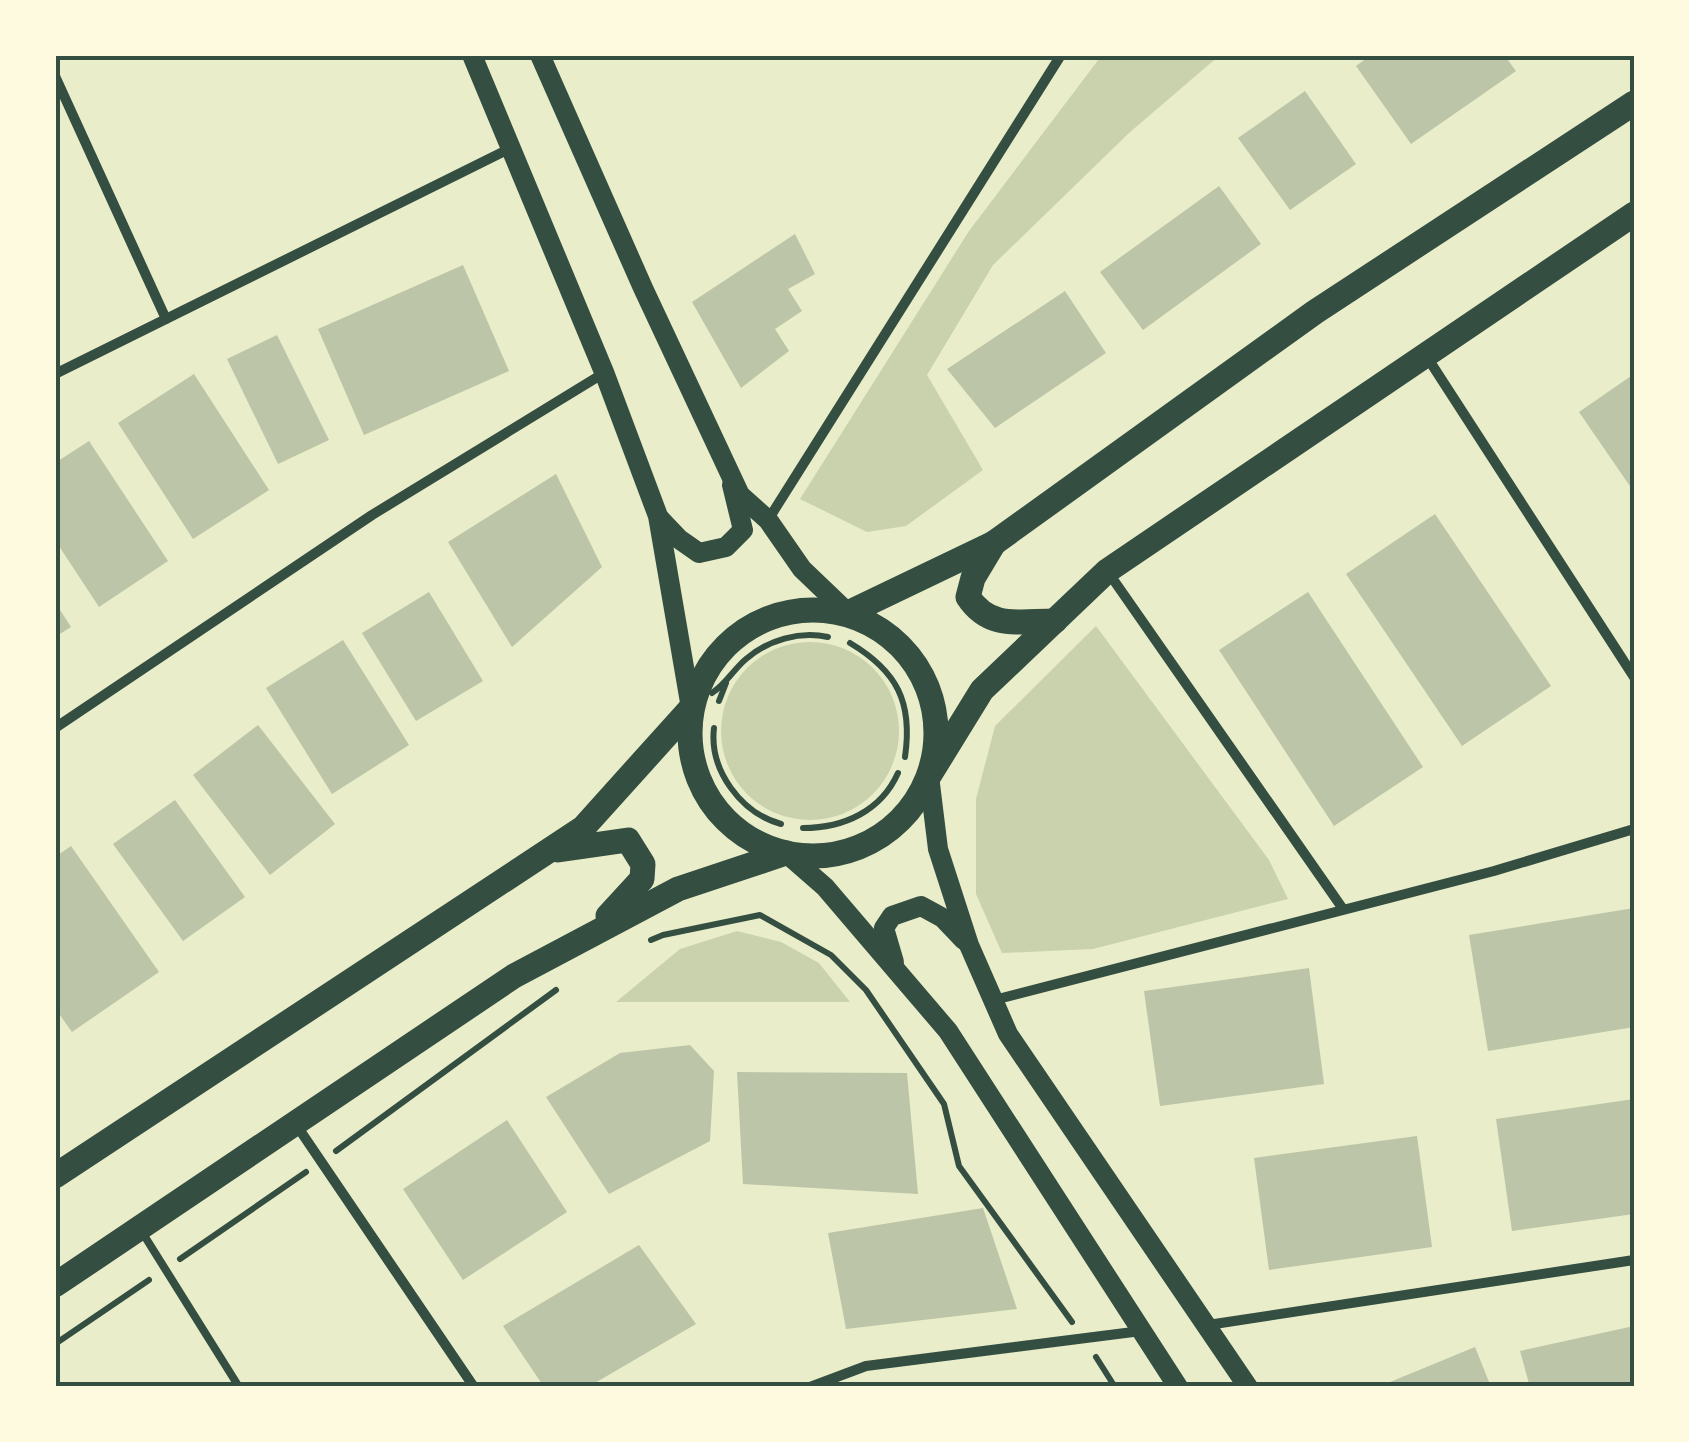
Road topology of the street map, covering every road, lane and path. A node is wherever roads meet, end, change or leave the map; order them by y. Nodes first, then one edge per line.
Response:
1 (472, 55) edge
2 (540, 55) edge
3 (1062, 55) edge
4 (55, 76) edge
5 (1634, 103) edge
6 (511, 148) junction
7 (1634, 214) edge
8 (166, 319) junction
9 (1427, 356) junction
10 (604, 372) junction
11 (55, 374) edge
12 (728, 468) junction
13 (658, 516) junction
14 (768, 520) junction
15 (994, 543) junction
16 (1107, 571) junction
17 (848, 613) junction
18 (1055, 621) junction
19 (1634, 678) edge
20 (703, 708) junction
21 (714, 722) dead end
22 (55, 728) edge
23 (929, 776) junction
24 (785, 825) dead end
25 (798, 828) dead end
26 (1634, 829) edge
27 (546, 852) junction
28 (786, 854) junction
29 (1343, 909) junction
30 (582, 940) junction
31 (646, 942) dead end
32 (969, 945) junction
33 (899, 978) junction
34 (566, 983) dead end
35 (993, 1000) junction
36 (294, 1122) junction
37 (321, 1162) junction
38 (55, 1176) edge
39 (140, 1228) junction
40 (1634, 1260) edge
41 (165, 1268) junction
42 (55, 1286) edge
43 (1207, 1326) junction
44 (1142, 1331) junction
45 (1084, 1338) junction
46 (55, 1344) edge
47 (839, 1382) edge
48 (239, 1387) edge
49 (474, 1387) edge
50 (810, 1387) edge
51 (1115, 1387) edge
52 (1178, 1387) edge
53 (1248, 1387) edge

1 - 6 main road
2 - 12 main road
3 - 14 street
4 - 8 street
5 - 15 main road
6 - 8 street
6 - 10 main road
7 - 9 main road
8 - 11 street
9 - 16 main road
9 - 19 street
10 - 13 main road
10 - 22 street
12 - 13 main road
12 - 14 main road
13 - 20 main road
14 - 17 main road
15 - 17 main road
15 - 18 main road
16 - 18 main road
16 - 29 street
17 - 20 main road
17 - 23 main road
18 - 23 main road
20 - 25 path
20 - 27 main road
20 - 28 main road
21 - 24 path
23 - 28 main road
23 - 32 main road
26 - 29 street
27 - 30 main road
27 - 38 main road
28 - 30 main road
28 - 33 main road
29 - 35 street
30 - 36 main road
31 - 45 path
32 - 33 main road
32 - 35 main road
33 - 44 main road
34 - 37 path
35 - 43 main road
36 - 37 street
36 - 39 main road
37 - 41 path
37 - 49 street
39 - 41 lane
39 - 42 main road
40 - 43 street
41 - 46 path
41 - 48 lane
43 - 53 main road
44 - 45 street
44 - 52 main road
45 - 47 street
45 - 51 path
47 - 50 street

